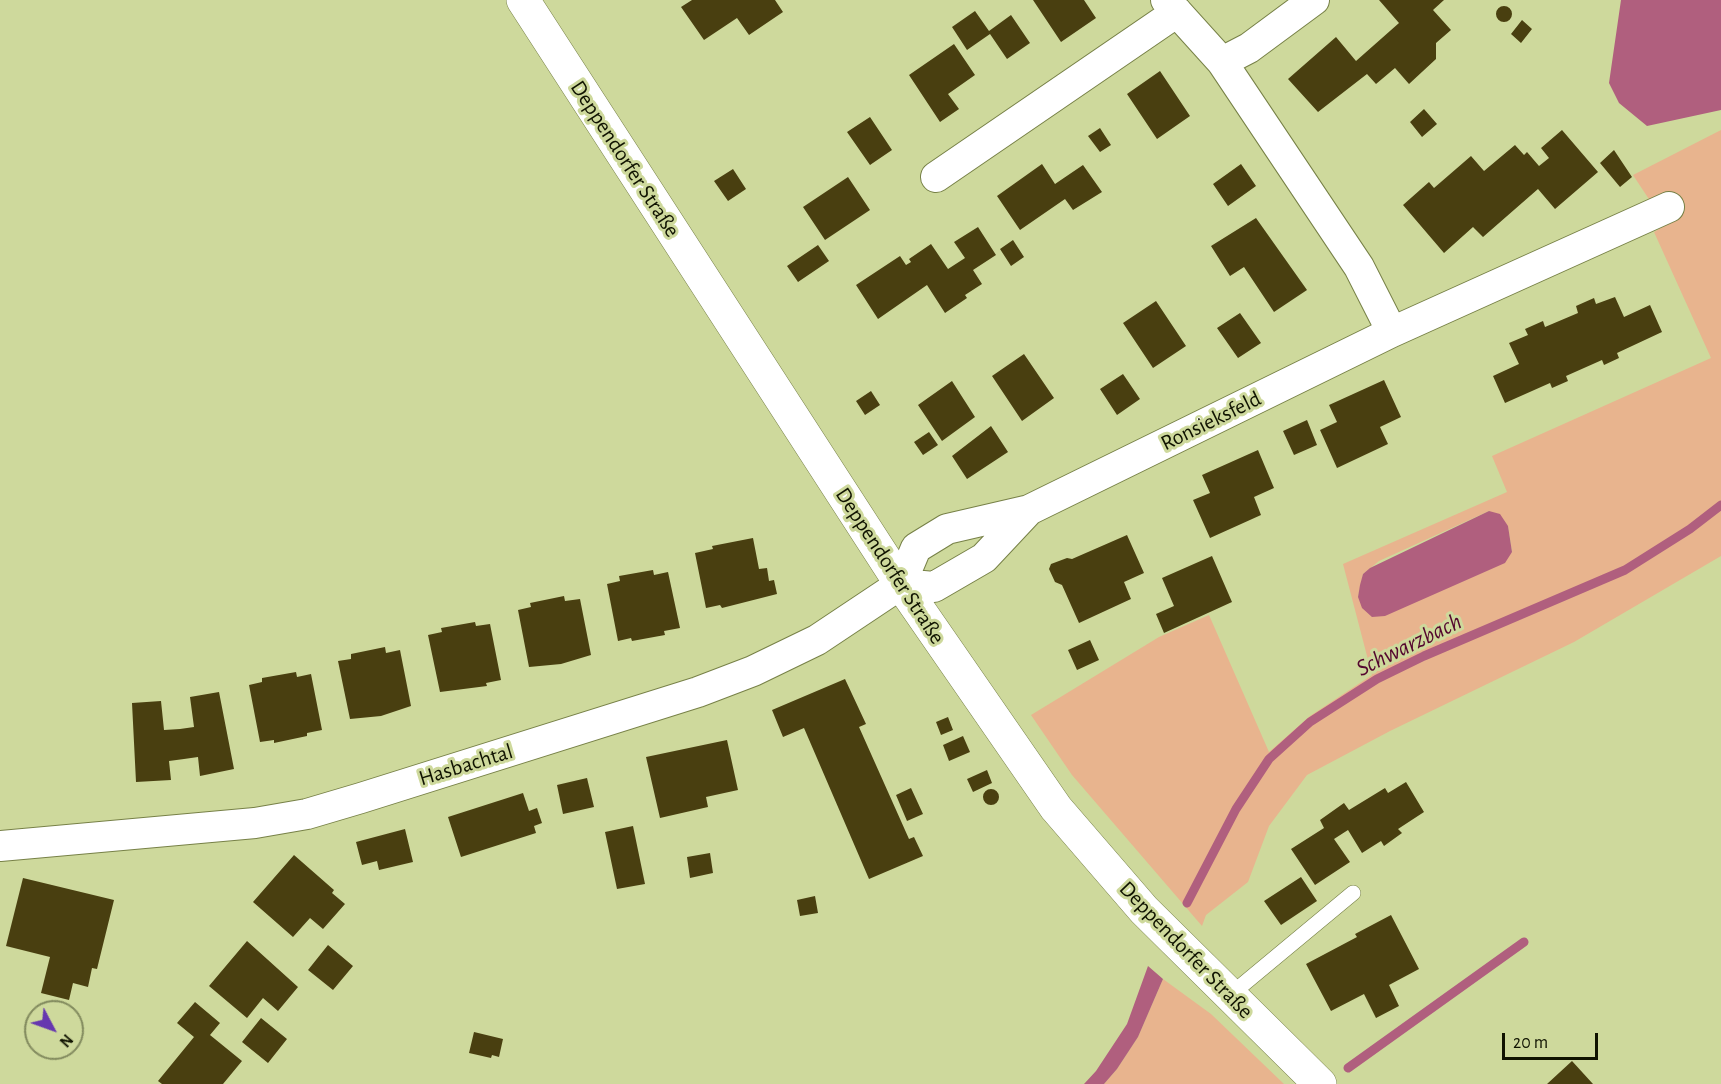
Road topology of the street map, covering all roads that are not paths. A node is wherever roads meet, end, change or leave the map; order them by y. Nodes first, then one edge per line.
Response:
1 (523, 0) edge
2 (1314, 0) edge
3 (1172, 6) edge
4 (1222, 62) junction
5 (936, 177) dead end
6 (1669, 207) dead end
7 (1392, 332) junction
8 (1029, 510) junction
9 (901, 584) junction
10 (0, 846) edge
11 (1353, 893) dead end
12 (1229, 996) junction
13 (1320, 1084) edge

1 - 9 street, Deppendorfer Straße
2 - 4 street
3 - 4 street
3 - 5 street
4 - 7 street
6 - 7 street, Ronsieksfeld
7 - 8 street, Ronsieksfeld
8 - 9 street, Ronsieksfeld
8 - 9 street, Ronsieksfeld
9 - 10 street, Hasbachtal
9 - 12 street, Deppendorfer Straße
11 - 12 lane
12 - 13 street, Deppendorfer Straße

